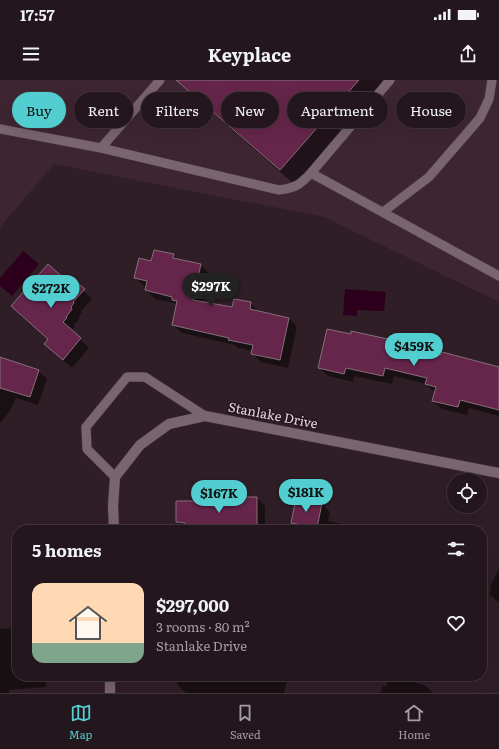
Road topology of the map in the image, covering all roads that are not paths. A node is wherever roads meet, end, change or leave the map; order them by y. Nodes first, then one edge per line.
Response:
1 (160, 80) edge
2 (390, 80) edge
3 (492, 80) edge
4 (0, 130) edge
5 (101, 148) junction
6 (311, 173) junction
7 (383, 212) junction
8 (499, 276) edge
9 (205, 416) junction
10 (499, 473) edge
11 (115, 477) junction
12 (114, 525) edge
13 (110, 681) edge
14 (110, 693) edge

1 - 5 lane
2 - 6 lane
3 - 7 lane
4 - 5 lane
5 - 6 lane
6 - 7 lane
7 - 8 lane
9 - 10 street, Stanlake Drive
9 - 11 street, Stanlake Drive
9 - 11 lane
11 - 12 street
13 - 14 street

